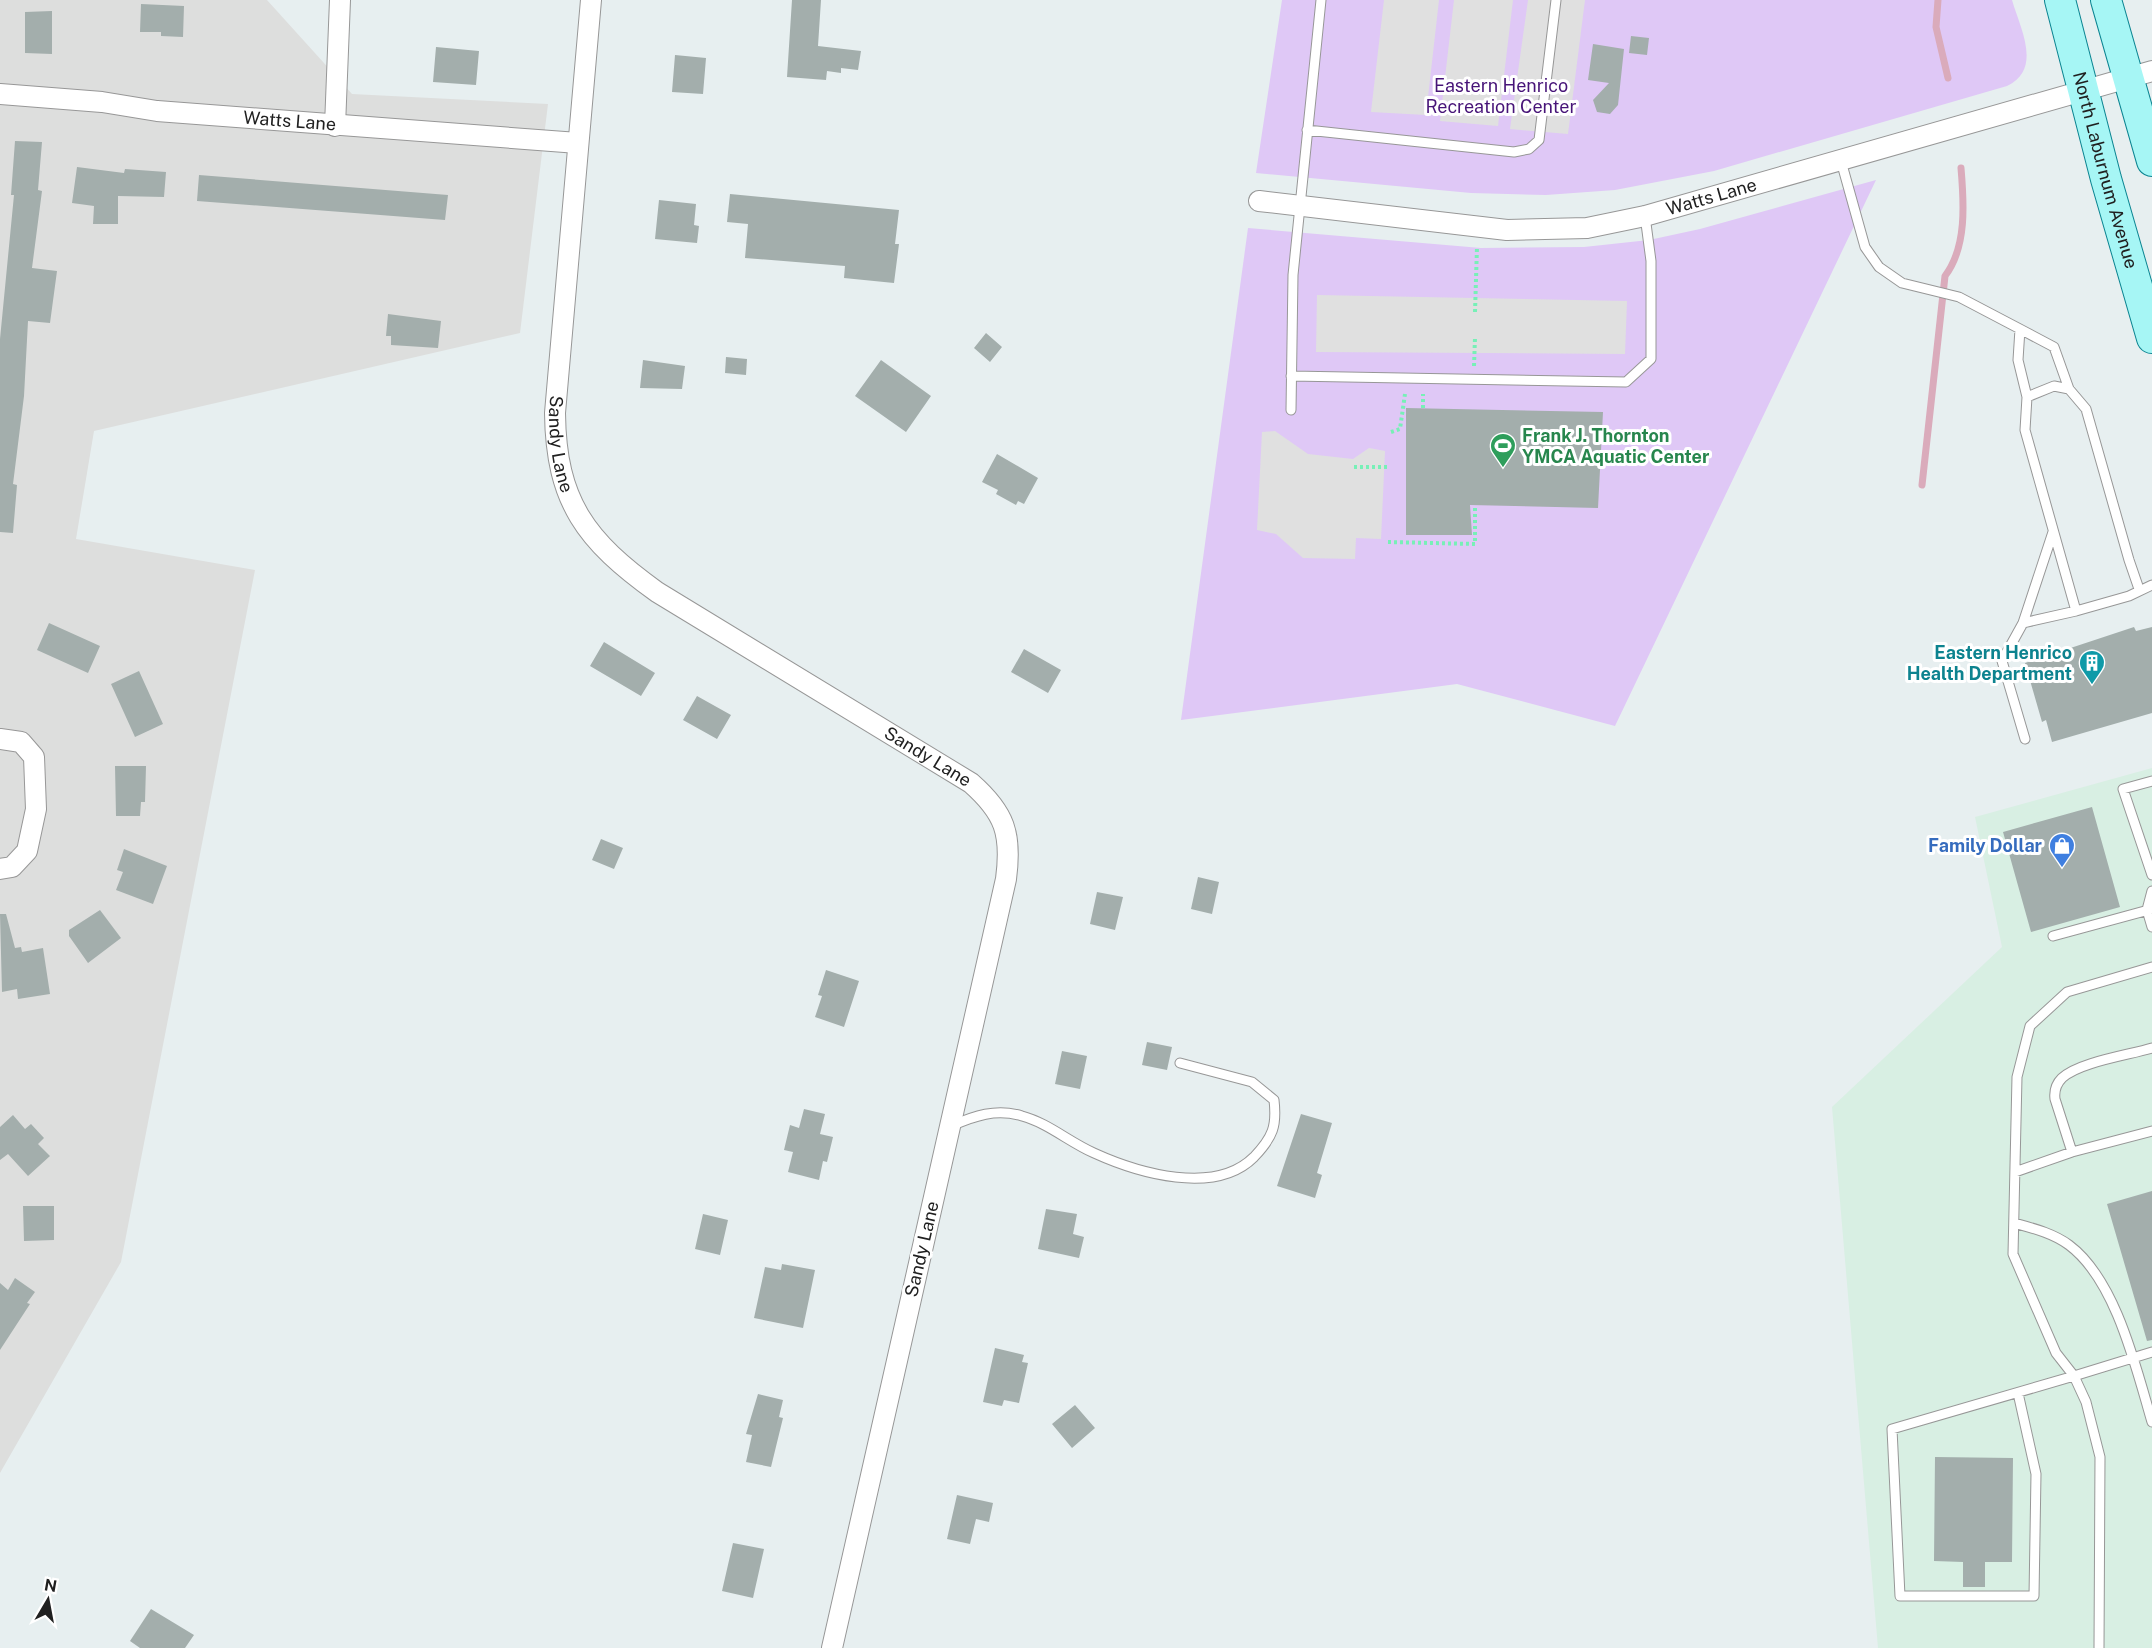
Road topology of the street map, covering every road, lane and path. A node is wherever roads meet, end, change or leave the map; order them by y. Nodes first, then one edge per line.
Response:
1 (340, 0) edge
2 (591, 0) edge
3 (1321, 0) edge
4 (1556, 0) edge
5 (2060, 0) edge
6 (2106, 0) edge
7 (2141, 75) edge
8 (2083, 92) junction
9 (0, 94) edge
10 (335, 126) junction
11 (1307, 130) junction
12 (578, 143) junction
13 (1841, 161) junction
14 (2152, 161) edge
15 (1258, 201) dead end
16 (1299, 206) junction
17 (1645, 216) junction
18 (1477, 243) dead end
19 (1475, 312) dead end
20 (2020, 329) junction
21 (1475, 338) dead end
22 (2152, 338) edge
23 (1474, 366) dead end
24 (1291, 376) junction
25 (2069, 389) junction
26 (1405, 394) dead end
27 (1423, 394) dead end
28 (2027, 397) junction
29 (1423, 408) dead end
30 (1291, 410) dead end
31 (1391, 432) dead end
32 (1354, 467) dead end
33 (1389, 467) dead end
34 (1475, 505) dead end
35 (2053, 532) junction
36 (1388, 542) dead end
37 (2152, 585) edge
38 (2139, 589) junction
39 (2076, 611) junction
40 (2023, 622) junction
41 (0, 739) edge
42 (2025, 739) dead end
43 (2152, 781) edge
44 (0, 869) edge
45 (2152, 875) edge
46 (2152, 891) edge
47 (2150, 909) edge
48 (2152, 927) edge
49 (2053, 936) dead end
50 (2152, 967) edge
51 (2152, 1048) edge
52 (1180, 1063) dead end
53 (949, 1127) junction
54 (2152, 1131) edge
55 (2072, 1152) junction
56 (2015, 1172) junction
57 (2014, 1223) junction
58 (2152, 1352) edge
59 (2133, 1358) junction
60 (2074, 1376) junction
61 (2018, 1393) junction
62 (2152, 1422) edge
63 (832, 1648) edge
64 (2099, 1648) edge

1 - 10 street
2 - 12 street, Sandy Lane
3 - 11 lane
4 - 11 lane
5 - 8 main road, North Laburnum Avenue
6 - 7 main road
7 - 8 street, Watts Lane
7 - 14 main road
8 - 13 street, Watts Lane
8 - 22 main road, North Laburnum Avenue
9 - 10 street, Watts Lane
10 - 12 street, Watts Lane
11 - 16 lane
12 - 53 street, Sandy Lane
13 - 17 street, Watts Lane
13 - 20 lane
15 - 16 street, Watts Lane
16 - 17 street, Watts Lane
16 - 24 lane
17 - 24 lane
18 - 19 path
20 - 25 lane
20 - 28 lane
21 - 23 path
24 - 30 lane
25 - 28 lane
25 - 38 lane
26 - 31 path
27 - 29 path
28 - 35 lane
32 - 33 path
34 - 36 path
35 - 39 lane
35 - 40 lane
37 - 38 lane
38 - 39 lane
39 - 40 lane
40 - 42 lane
41 - 44 street
43 - 45 lane
46 - 47 lane
47 - 48 lane
47 - 49 lane
50 - 56 lane
51 - 55 lane
52 - 53 lane
53 - 63 street, Sandy Lane
54 - 55 lane
55 - 56 lane
56 - 57 lane
57 - 59 lane
57 - 60 lane
58 - 59 lane
59 - 60 lane
59 - 62 lane
60 - 61 lane
60 - 64 lane
61 - 61 lane

